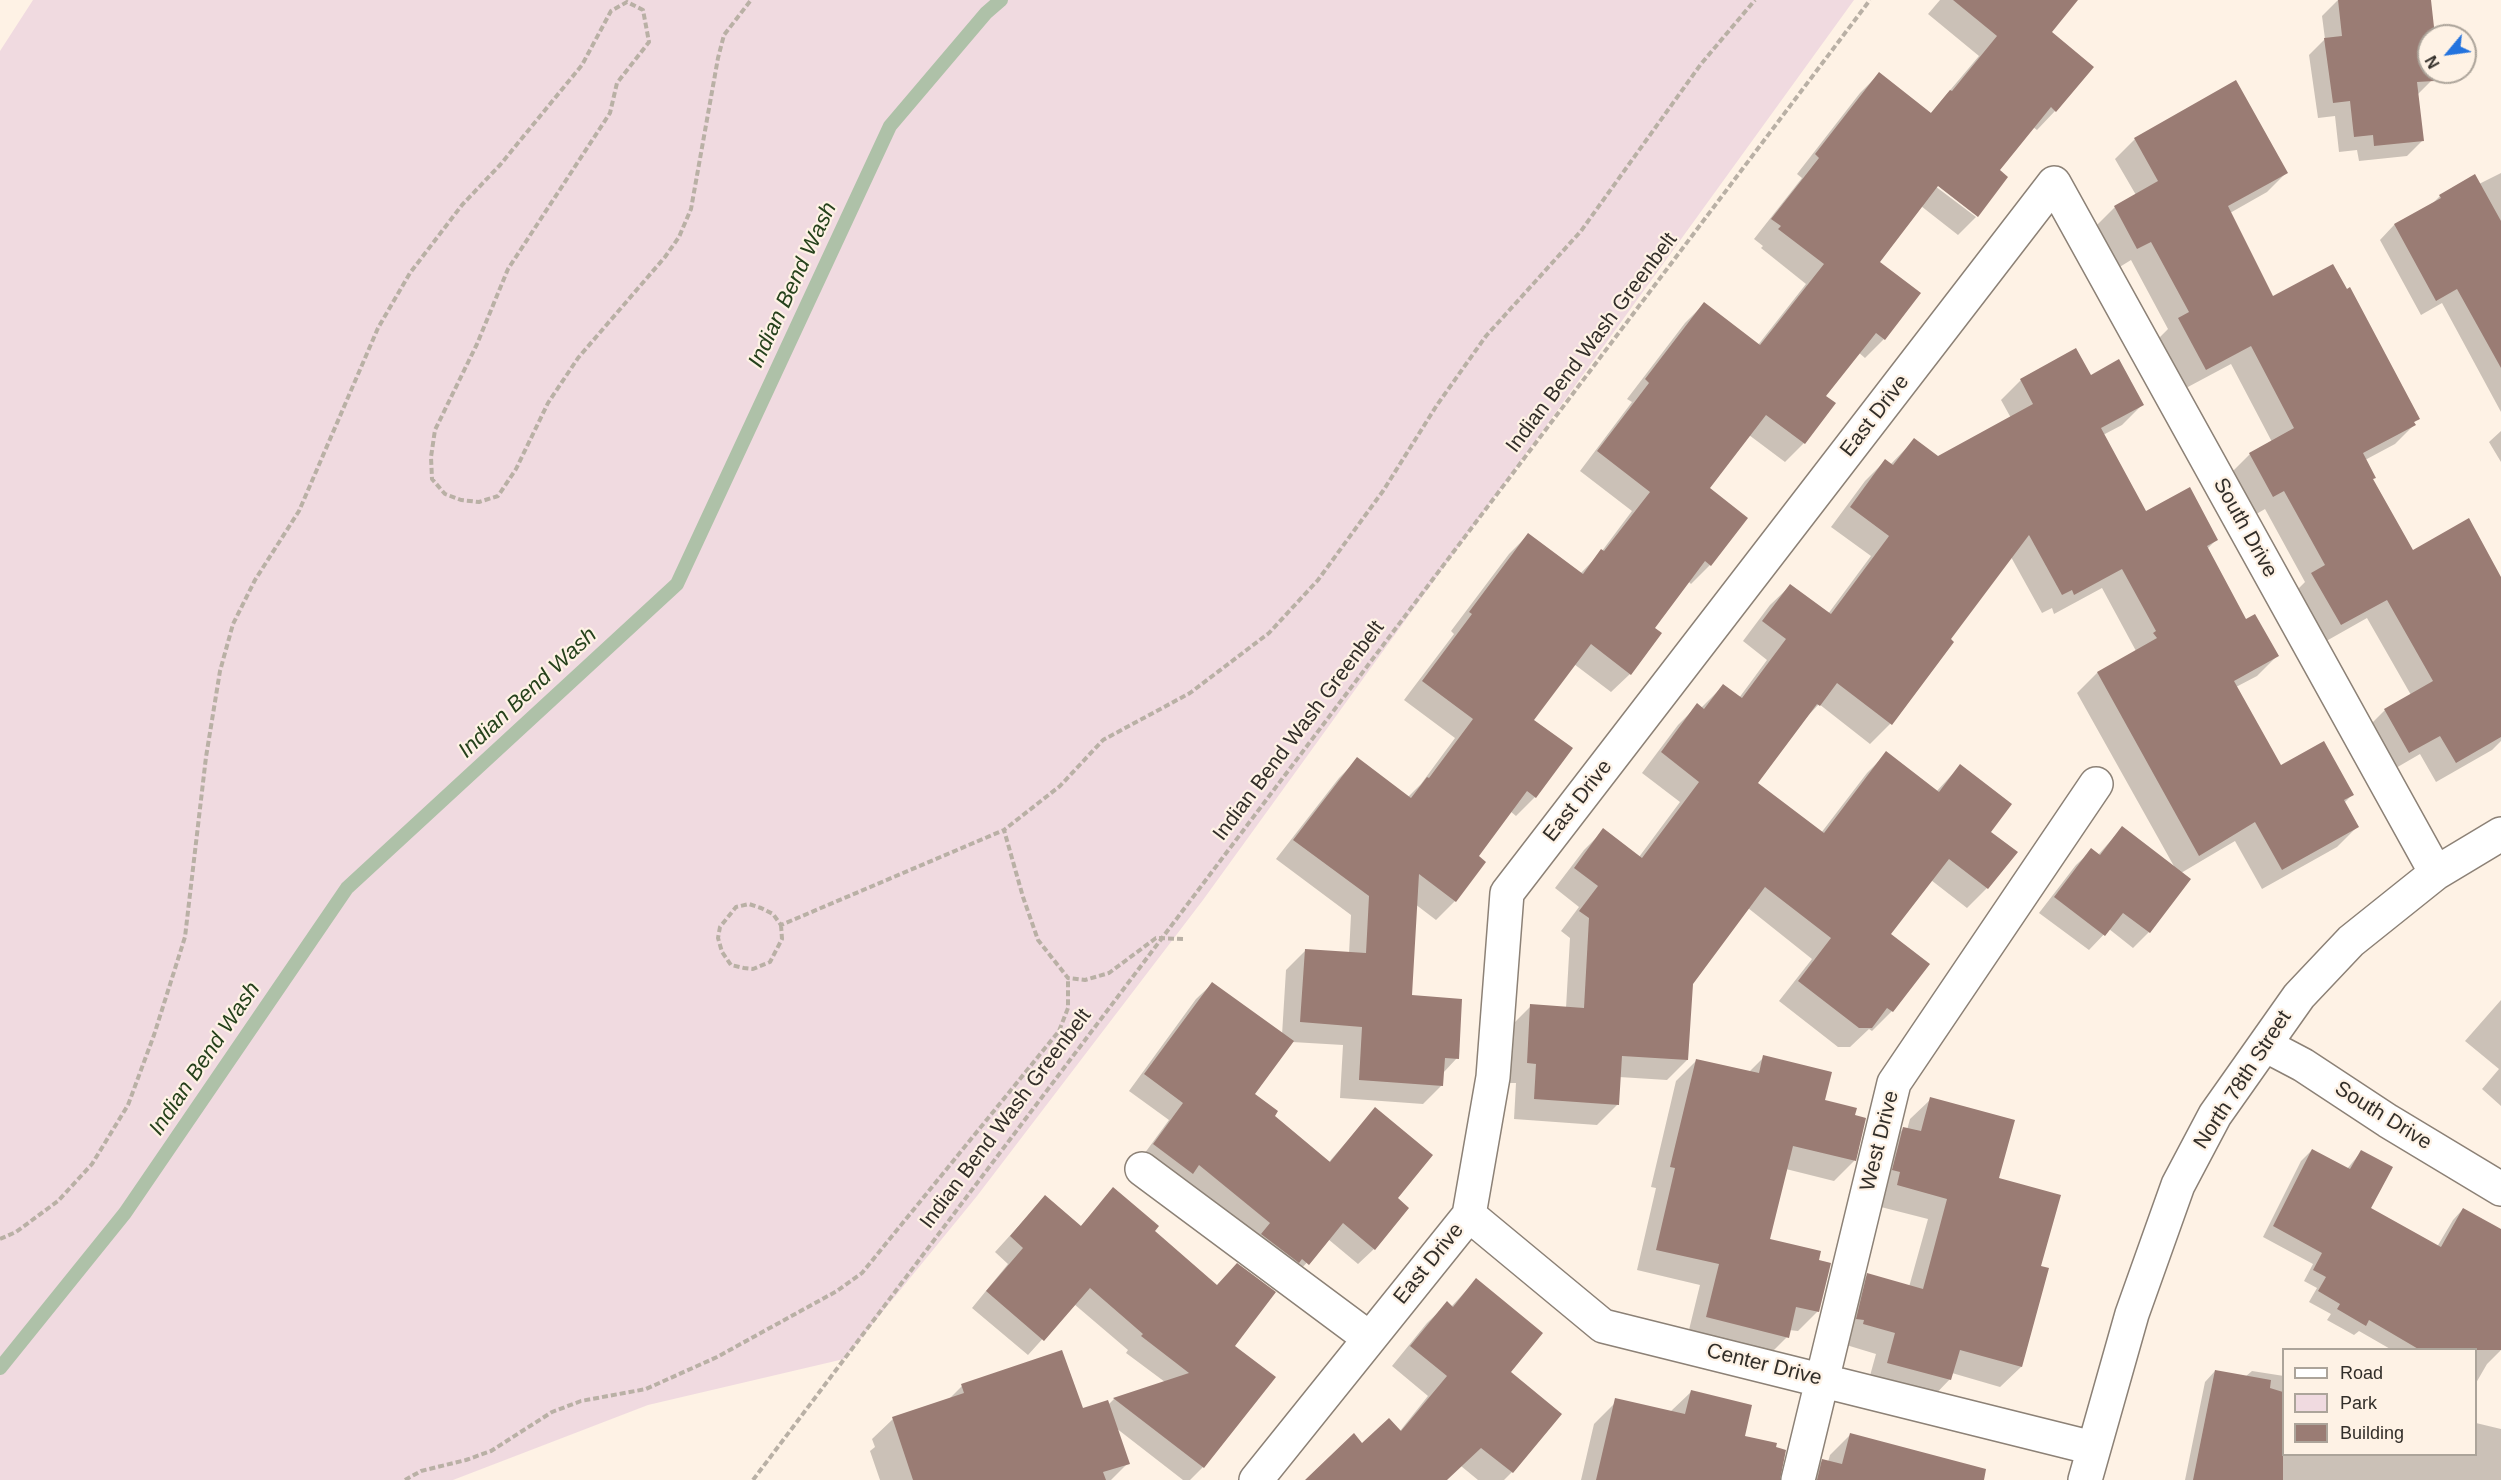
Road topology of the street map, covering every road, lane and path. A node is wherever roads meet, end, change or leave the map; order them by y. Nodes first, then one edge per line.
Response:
1 (751, 0) edge
2 (1755, 0) edge
3 (1870, 0) edge
4 (2054, 183) joint
5 (2096, 784) dead end
6 (1004, 831) junction
7 (2501, 834) edge
8 (2436, 873) junction
9 (781, 925) junction
10 (1162, 938) junction
11 (1183, 939) dead end
12 (1068, 978) junction
13 (2265, 1045) junction
14 (1142, 1169) dead end
15 (2501, 1189) edge
16 (1469, 1215) junction
17 (0, 1239) edge
18 (1369, 1338) junction
19 (1823, 1380) junction
20 (2093, 1448) junction
21 (405, 1480) edge
22 (753, 1480) edge
23 (1256, 1480) edge
24 (1798, 1480) edge
25 (2085, 1480) edge

1 - 17 path
2 - 6 path
3 - 10 path, Indian Bend Wash Greenbelt
4 - 8 street, South Drive
4 - 16 street, East Drive
5 - 19 street, West Drive
6 - 9 path
6 - 12 path
7 - 8 street, North 78th Street
8 - 13 street, North 78th Street
9 - 9 path
10 - 11 path
10 - 12 path
10 - 22 path, Indian Bend Wash Greenbelt
12 - 21 path
13 - 15 street, South Drive
13 - 20 street, North 78th Street
14 - 18 street
16 - 18 street, East Drive
16 - 19 street, Center Drive
18 - 23 street, East Drive
19 - 20 street, Center Drive
19 - 24 street, West Drive
20 - 25 street, North 78th Street

